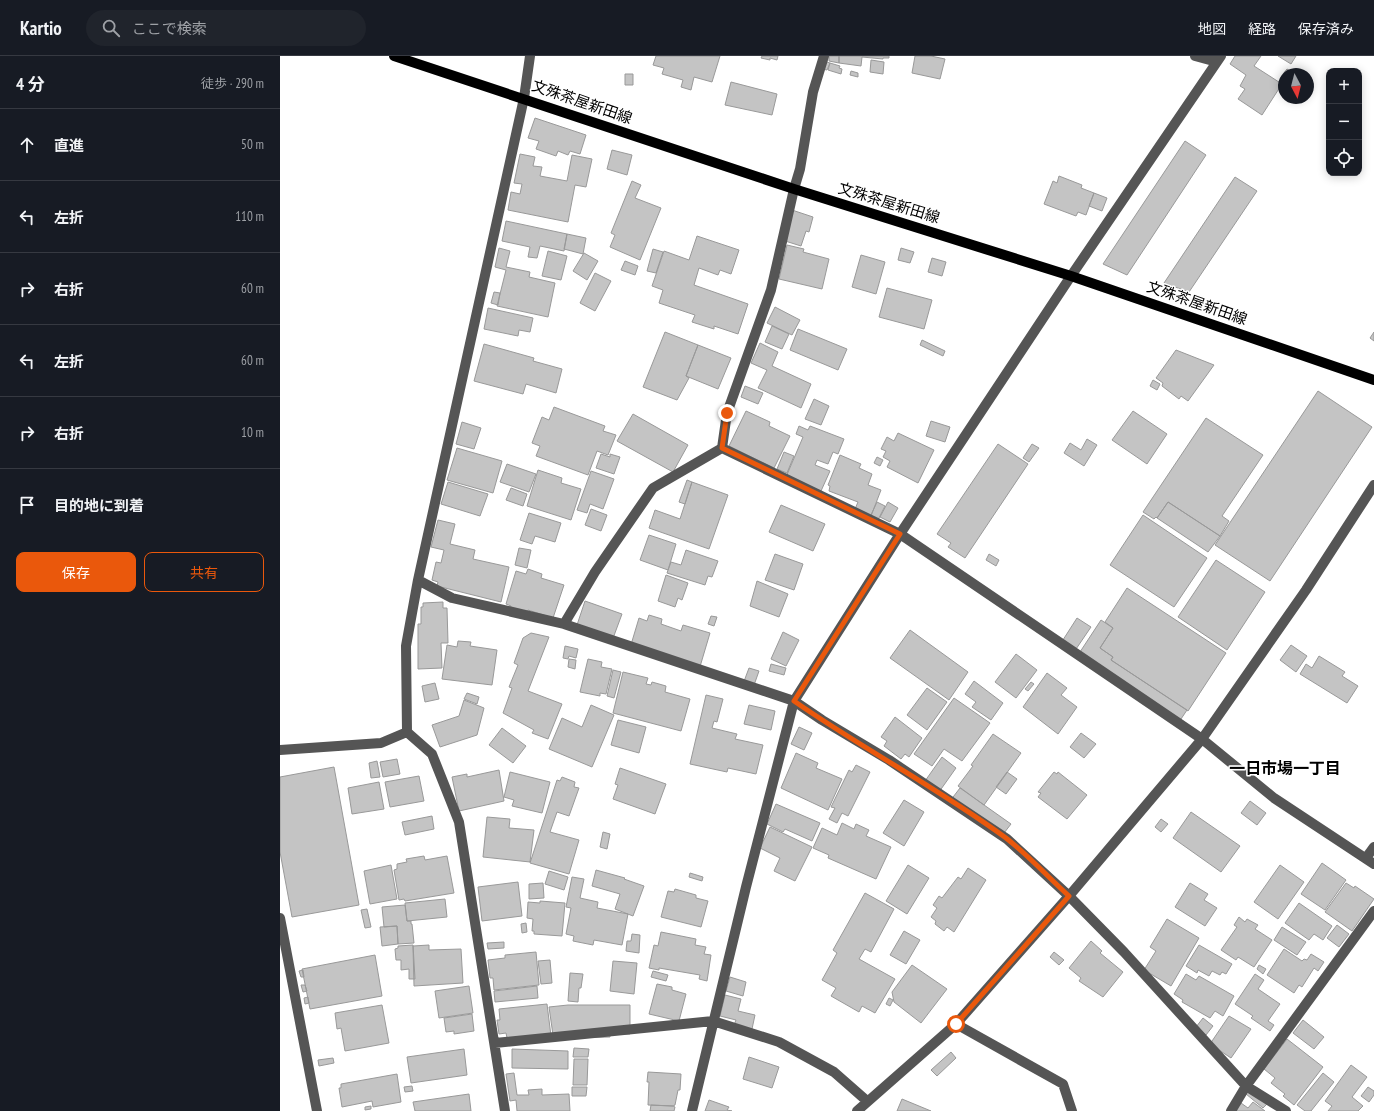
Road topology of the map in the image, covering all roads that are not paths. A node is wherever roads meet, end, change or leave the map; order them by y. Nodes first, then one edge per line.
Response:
1 (394, 56) edge
2 (530, 56) edge
3 (824, 56) edge
4 (1195, 56) edge
5 (1219, 59) edge
6 (524, 98) junction
7 (794, 189) junction
8 (1071, 276) junction
9 (1374, 380) edge
10 (722, 448) junction
11 (1374, 485) edge
12 (900, 534) junction
13 (418, 580) junction
14 (564, 624) junction
15 (794, 701) junction
16 (407, 732) junction
17 (1202, 738) junction
18 (280, 750) edge
19 (1374, 847) edge
20 (1370, 861) edge
21 (1069, 896) junction
22 (1374, 911) edge
23 (280, 918) edge
24 (713, 1021) junction
25 (956, 1024) junction
26 (495, 1043) junction
27 (1246, 1086) junction
28 (867, 1101) junction
29 (317, 1111) edge
30 (505, 1111) edge
31 (692, 1111) edge
32 (857, 1111) edge
33 (1072, 1111) edge
34 (1231, 1111) edge
35 (1286, 1111) edge

1 - 6 main road, 文殊茶屋新田線
2 - 6 street
3 - 7 street
4 - 5 street
5 - 8 street
6 - 7 main road, 文殊茶屋新田線
6 - 13 street
7 - 8 main road, 文殊茶屋新田線
7 - 10 street
8 - 9 main road, 文殊茶屋新田線
8 - 12 street
10 - 12 street
10 - 14 street
11 - 17 street
12 - 15 street
12 - 17 street
13 - 14 street
13 - 16 street
14 - 15 street
15 - 21 street
15 - 24 street
16 - 18 street
16 - 26 street
17 - 20 street
17 - 21 street
19 - 20 street
21 - 25 street
21 - 27 street
22 - 27 street
23 - 29 street
24 - 26 street
24 - 28 street
24 - 31 street
25 - 28 street
25 - 33 street
26 - 30 street
27 - 34 street
27 - 35 street
28 - 32 street

